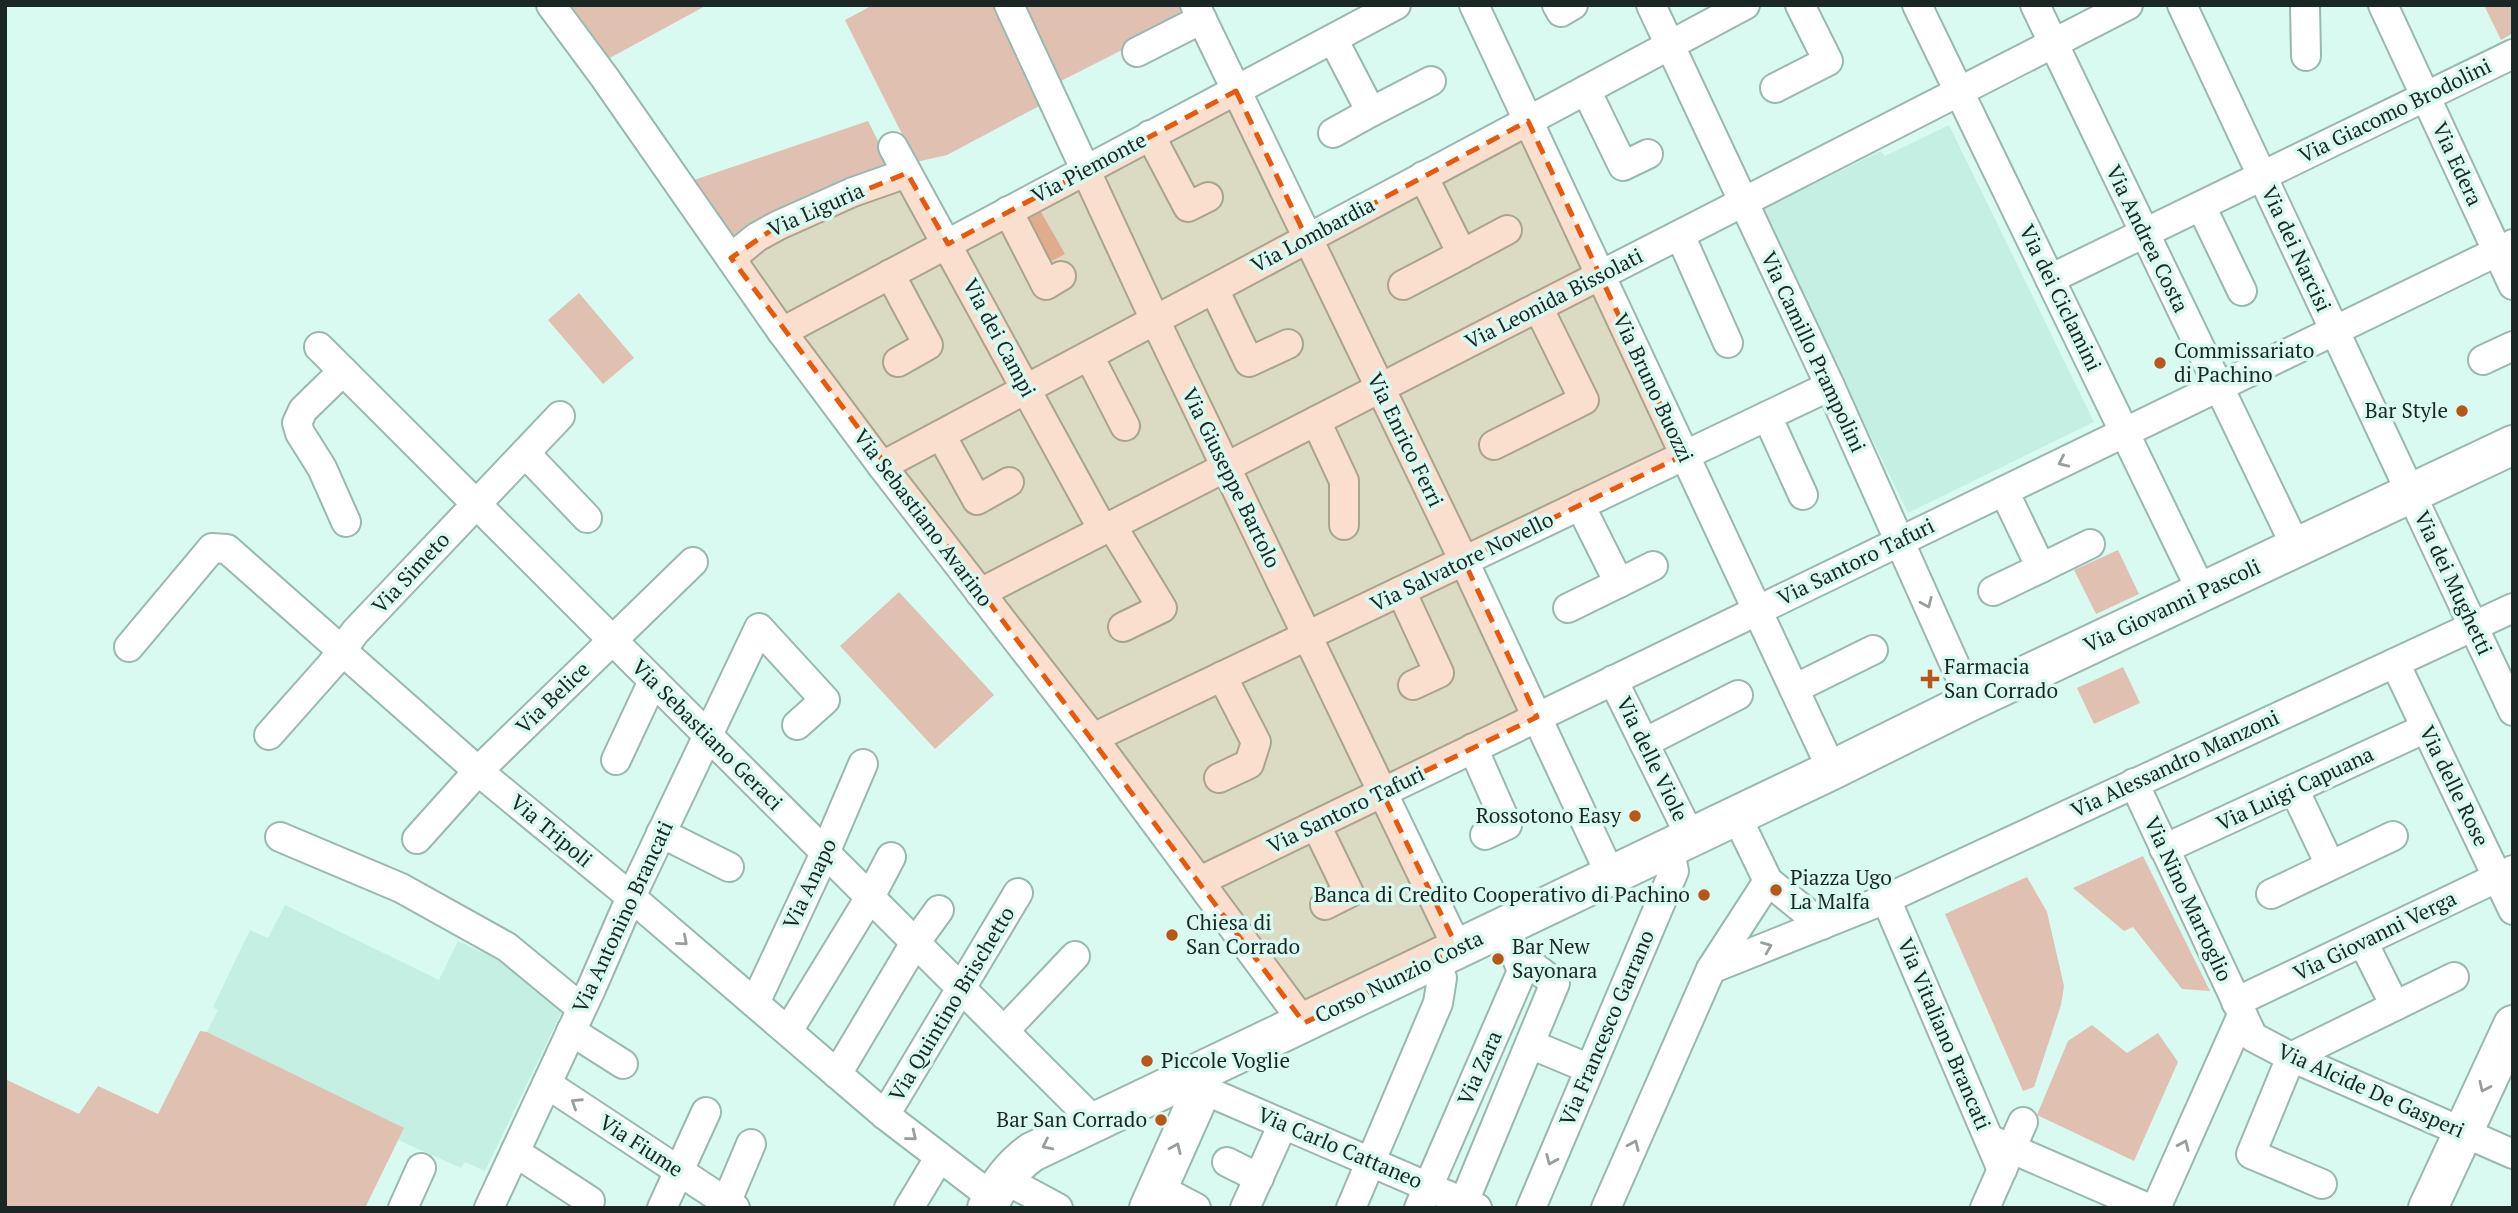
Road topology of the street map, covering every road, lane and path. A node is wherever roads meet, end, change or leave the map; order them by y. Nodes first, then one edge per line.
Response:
1 (551, 5) edge
2 (1009, 5) edge
3 (1396, 5) edge
4 (1474, 5) edge
5 (1557, 5) edge
6 (1573, 5) edge
7 (1651, 5) edge
8 (1745, 5) edge
9 (1800, 5) edge
10 (1917, 5) edge
11 (2035, 5) edge
12 (2128, 5) edge
13 (2182, 5) edge
14 (2305, 5) edge
15 (2383, 5) edge
16 (1198, 12) edge
17 (1333, 39) junction
18 (2054, 43) junction
19 (1670, 46) junction
20 (1137, 52) dead end
21 (2513, 54) edge
22 (2306, 56) dead end
23 (1431, 81) dead end
24 (1775, 88) dead end
25 (1236, 90) junction
26 (1586, 90) junction
27 (1959, 92) junction
28 (2426, 96) junction
29 (1371, 112) junction
30 (1528, 121) junction
31 (1333, 133) dead end
32 (1150, 135) junction
33 (893, 147) dead end
34 (1648, 154) dead end
35 (1084, 171) junction
36 (907, 173) junction
37 (1423, 176) junction
38 (2262, 176) junction
39 (1208, 197) dead end
40 (1743, 203) junction
41 (2202, 206) junction
42 (1008, 211) junction
43 (1507, 230) dead end
44 (2144, 233) junction
45 (1680, 234) junction
46 (1307, 239) junction
47 (948, 244) junction
48 (2505, 248) edge
49 (1462, 254) junction
50 (731, 258) junction
51 (890, 274) junction
52 (1600, 275) junction
53 (1061, 276) dead end
54 (2050, 279) junction
55 (1403, 285) dead end
56 (2513, 285) edge
57 (1214, 289) junction
58 (2242, 291) dead end
59 (1538, 307) junction
60 (1155, 320) junction
61 (2334, 331) junction
62 (782, 332) junction
63 (1728, 343) dead end
64 (1288, 344) dead end
65 (2513, 346) edge
66 (319, 347) dead end
67 (1089, 356) junction
68 (2483, 360) dead end
69 (898, 362) dead end
70 (343, 371) junction
71 (1830, 386) junction
72 (2219, 387) junction
73 (1026, 389) junction
74 (1379, 389) junction
75 (560, 416) dead end
76 (1767, 416) junction
77 (1316, 421) junction
78 (1125, 426) dead end
79 (2125, 433) junction
80 (941, 435) junction
81 (1494, 445) dead end
82 (2513, 445) edge
83 (524, 453) junction
84 (1685, 455) junction
85 (882, 466) junction
86 (1226, 467) junction
87 (1009, 482) dead end
88 (2004, 491) junction
89 (2411, 493) junction
90 (1803, 495) dead end
91 (476, 504) junction
92 (1580, 505) junction
93 (587, 518) dead end
94 (346, 522) dead end
95 (1344, 525) dead end
96 (1107, 528) junction
97 (1900, 540) junction
98 (2090, 544) dead end
99 (2296, 547) junction
100 (1464, 561) junction
101 (693, 562) dead end
102 (1653, 566) dead end
103 (2041, 568) junction
104 (1619, 583) junction
105 (1401, 591) junction
106 (1993, 591) dead end
107 (2202, 592) junction
108 (980, 593) junction
109 (1568, 608) dead end
110 (2513, 608) edge
111 (1757, 610) junction
112 (2473, 626) junction
113 (1123, 627) dead end
114 (1307, 636) junction
115 (612, 640) junction
116 (129, 647) dead end
117 (342, 650) junction
118 (1873, 650) dead end
119 (2395, 663) junction
120 (1222, 676) junction
121 (1613, 680) junction
122 (653, 681) junction
123 (1413, 685) dead end
124 (1794, 689) junction
125 (1738, 695) dead end
126 (1971, 701) junction
127 (2513, 711) edge
128 (1537, 717) junction
129 (797, 726) dead end
130 (2426, 728) junction
131 (269, 736) dead end
132 (708, 737) junction
133 (1093, 738) junction
134 (1644, 743) junction
135 (1473, 748) junction
136 (616, 760) dead end
137 (863, 764) dead end
138 (1832, 770) junction
139 (478, 771) junction
140 (1219, 778) dead end
141 (2134, 783) junction
142 (2294, 789) junction
143 (1382, 792) junction
144 (1736, 816) junction
145 (1316, 825) junction
146 (661, 832) junction
147 (1485, 835) dead end
148 (2393, 835) dead end
149 (280, 837) dead end
150 (417, 839) dead end
151 (1680, 843) junction
152 (2164, 849) junction
153 (825, 853) junction
154 (891, 857) dead end
155 (2330, 865) junction
156 (729, 867) dead end
157 (2505, 874) edge
158 (1611, 876) junction
159 (1200, 881) junction
160 (1768, 881) junction
161 (1018, 893) dead end
162 (2271, 894) dead end
163 (631, 897) junction
164 (870, 897) junction
165 (1886, 898) junction
166 (1325, 905) dead end
167 (939, 910) dead end
168 (2513, 910) edge
169 (1829, 922) junction
170 (1509, 940) junction
171 (2363, 942) junction
172 (915, 943) junction
173 (1446, 955) junction
174 (1075, 956) dead end
175 (1708, 975) junction
176 (2455, 977) dead end
177 (961, 989) junction
178 (755, 1003) junction
179 (2395, 1006) junction
180 (2239, 1008) junction
181 (576, 1019) junction
182 (1304, 1023) junction
183 (2513, 1025) edge
184 (788, 1031) junction
185 (1004, 1031) junction
186 (1530, 1044) junction
187 (2291, 1057) junction
188 (623, 1064) dead end
189 (1590, 1069) junction
190 (837, 1074) junction
191 (1200, 1081) junction
192 (547, 1084) junction
193 (706, 1111) dead end
194 (885, 1115) junction
195 (1095, 1122) junction
196 (2023, 1122) dead end
197 (1283, 1124) junction
198 (2464, 1132) junction
199 (751, 1144) dead end
200 (515, 1152) junction
201 (2001, 1152) junction
202 (2513, 1154) edge
203 (939, 1158) junction
204 (1227, 1162) dead end
205 (1371, 1162) junction
206 (421, 1168) dead end
207 (679, 1170) junction
208 (1259, 1178) junction
209 (2322, 1184) dead end
210 (994, 1195) edge
211 (1423, 1197) edge
212 (1154, 1198) edge
213 (1471, 1205) edge
214 (729, 1206) edge
215 (403, 1208) edge
216 (489, 1208) edge
217 (586, 1208) edge
218 (662, 1208) edge
219 (909, 1208) edge
220 (1058, 1208) edge
221 (1196, 1208) edge
222 (1245, 1208) edge
223 (1351, 1208) edge
224 (1531, 1208) edge
225 (1606, 1208) edge
226 (1985, 1208) edge
227 (2148, 1208) edge
228 (2156, 1208) edge
229 (2428, 1208) edge

1 - 50 street, Via Sebastiano Avarino
2 - 35 street, Via Giuseppe Bartolo
3 - 17 street, Via Piemonte
4 - 30 street, Via Bruno Buozzi
5 - 6 street
7 - 19 street, Via Camillo Prampolini
8 - 19 street, Via Lombardia
9 - 24 street
10 - 27 street, Via dei Ciclamini
11 - 18 street, Via Andrea Costa
12 - 18 street, Via Leonida Bissolati
13 - 38 street, Via dei Narcisi
14 - 22 street
15 - 28 street, Via Edera
16 - 20 street
16 - 25 street, Via Enrico Ferri
17 - 25 street, Via Piemonte
17 - 29 street
18 - 27 street, Via Leonida Bissolati
18 - 44 street, Via Andrea Costa
19 - 26 street, Via Lombardia
19 - 40 street, Via Camillo Prampolini
21 - 28 street, Via Giacomo Brodolini
23 - 29 street
25 - 32 street, Via Piemonte
25 - 46 street, Via Enrico Ferri
26 - 30 street, Via Lombardia
26 - 34 street
27 - 40 street, Via Leonida Bissolati
27 - 54 street, Via dei Ciclamini
28 - 38 street, Via Giacomo Brodolini
28 - 48 street, Via Edera
29 - 31 street
30 - 37 street, Via Lombardia
30 - 52 street, Via Bruno Buozzi
32 - 35 street, Via Piemonte
32 - 39 street
33 - 36 street, Via dei Campi
35 - 42 street, Via Piemonte
35 - 60 street, Via Giuseppe Bartolo
36 - 47 street, Via dei Campi
36 - 50 street, Via Liguria
37 - 46 street, Via Lombardia
37 - 49 street
38 - 41 street, Via Giacomo Brodolini
38 - 61 street, Via dei Narcisi
40 - 45 street, Via Leonida Bissolati
40 - 71 street, Via Camillo Prampolini
41 - 44 street, Via Giacomo Brodolini
41 - 58 street
42 - 47 street, Via Piemonte
42 - 53 street
43 - 49 street
44 - 54 street, Via Giacomo Brodolini
44 - 72 street, Via Andrea Costa
45 - 52 street, Via Leonida Bissolati
45 - 63 street
46 - 57 street, Via Lombardia
46 - 74 street, Via Enrico Ferri
47 - 51 street, Via Piemonte
47 - 73 street, Via dei Campi
48 - 56 street, Via Edera
48 - 61 street, Via Santoro Tafuri
49 - 55 street
50 - 62 street, Via Sebastiano Avarino
51 - 62 street, Via Piemonte
51 - 69 street
52 - 59 street, Via Leonida Bissolati
52 - 84 street, Via Bruno Buozzi
54 - 79 street, Via dei Ciclamini
57 - 60 street, Via Lombardia
57 - 64 street
59 - 74 street, Via Leonida Bissolati
59 - 81 street
60 - 67 street, Via Lombardia
60 - 86 street, Via Giuseppe Bartolo
61 - 72 street, Via Santoro Tafuri
61 - 89 street, Via dei Narcisi
62 - 85 street, Via Sebastiano Avarino
65 - 68 street
66 - 70 street, Via Sebastiano Geraci
67 - 73 street, Via Lombardia
67 - 78 street
70 - 91 street, Via Sebastiano Geraci
70 - 94 street
71 - 76 street, Via Salvatore Novello
71 - 97 street, Via Camillo Prampolini
72 - 79 street, Via Santoro Tafuri
72 - 99 street, Via Andrea Costa
73 - 80 street, Via Lombardia
73 - 96 street, Via dei Campi
74 - 77 street, Via Leonida Bissolati
74 - 100 street, Via Enrico Ferri
75 - 83 street, Via Simeto
76 - 84 street, Via Salvatore Novello
76 - 90 street
77 - 86 street, Via Leonida Bissolati
77 - 95 street
79 -> 88 street, Via Santoro Tafuri
79 - 107 street, Via dei Ciclamini
80 - 85 street, Via Lombardia
80 - 87 street
82 - 89 street, Via Giovanni Pascoli
83 - 91 street, Via Simeto
83 - 93 street
84 - 92 street, Via Salvatore Novello
84 - 111 street, Via Bruno Buozzi
85 - 108 street, Via Sebastiano Avarino
86 - 96 street, Via Leonida Bissolati
86 - 114 street, Via Giuseppe Bartolo
88 - 97 street, Via Santoro Tafuri
88 - 103 street
89 - 99 street, Via Giovanni Pascoli
89 - 112 street, Via dei Mughetti
91 - 115 street, Via Sebastiano Geraci
91 - 117 street, Via Simeto
92 - 100 street, Via Salvatore Novello
92 - 104 street
96 - 108 street, Via Leonida Bissolati
96 - 113 street, Via dei Campi
97 - 111 street, Via Santoro Tafuri
97 -> 126 street, Via Camillo Prampolini
98 - 103 street
99 - 107 street, Via Giovanni Pascoli
100 - 105 street, Via Salvatore Novello
100 - 128 street, Via Enrico Ferri
101 - 115 street, Via Belice
102 - 104 street
103 - 106 street
104 - 109 street
105 - 114 street, Via Salvatore Novello
105 - 123 street
107 - 126 street, Via Giovanni Pascoli
108 - 133 street, Via Sebastiano Avarino
110 - 112 street, Via Alessandro Manzoni
111 - 121 street, Via Santoro Tafuri
111 - 124 street, Via Bruno Buozzi
112 - 119 street, Via Alessandro Manzoni
112 - 127 street, Via dei Mughetti
114 - 120 street, Via Salvatore Novello
114 - 143 street, Via Giuseppe Bartolo
115 - 122 street, Via Sebastiano Geraci
115 - 139 street, Via Belice
116 - 117 street, Via Tripoli
117 - 131 street, Via Simeto
117 - 139 street, Via Tripoli
118 - 124 street
119 - 130 street, Via delle Rose
119 - 141 street, Via Alessandro Manzoni
120 - 133 street, Via Salvatore Novello
120 - 140 street
121 - 128 street, Via Santoro Tafuri
121 - 134 street, Via delle Viole
122 - 132 street, Via Sebastiano Geraci
122 - 136 street
124 - 138 street, Via Bruno Buozzi
125 - 134 street
126 - 138 street, Via Giovanni Pascoli
128 - 135 street, Via Santoro Tafuri
128 - 158 street, Via Enrico Ferri
129 - 132 street, Via Antonino Brancati
130 - 142 street, Via Luigi Capuana
130 - 157 street, Via delle Rose
132 - 146 street, Via Antonino Brancati
132 - 153 street, Via Sebastiano Geraci
133 - 159 street, Via Sebastiano Avarino
134 - 151 street, Via delle Viole
135 - 143 street, Via Santoro Tafuri
135 - 147 street
137 - 153 street, Via Anapo
138 - 144 street, Corso Nunzio Costa
139 - 150 street, Via Belice
139 - 163 street, Via Tripoli
141 - 152 street, Via Nino Martoglio
141 - 165 street, Via Alessandro Manzoni
142 - 152 street, Via Luigi Capuana
142 - 155 street
143 - 145 street, Via Santoro Tafuri
143 - 173 street, Via Giuseppe Bartolo
144 - 151 street, Corso Nunzio Costa
144 - 160 street
145 - 159 street, Via Santoro Tafuri
145 - 166 street
146 - 156 street
146 - 163 street, Via Antonino Brancati
148 - 155 street
149 - 181 street
151 - 158 street, Corso Nunzio Costa
151 - 189 street, Via Francesco Garrano
152 - 180 street, Via Nino Martoglio
153 - 164 street, Via Sebastiano Geraci
153 - 178 street, Via Anapo
154 - 164 street
155 - 162 street
157 - 168 street, Via delle Rose
157 - 171 street, Via Giovanni Verga
158 - 170 street, Corso Nunzio Costa
159 - 182 street, Via Sebastiano Avarino
160 - 169 street
160 - 175 street
161 - 177 street, Via Quintino Brischetto
163 -> 178 street, Via Tripoli
163 - 181 street, Via Antonino Brancati
164 - 172 street, Via Sebastiano Geraci
164 - 184 street
165 - 169 street, Via Alessandro Manzoni
165 - 201 street, Via Vitaliano Brancati
167 - 172 street
175 -> 169 street, Via Alessandro Manzoni
170 - 173 street, Corso Nunzio Costa
170 - 186 street
170 - 211 street, Via Zara
171 - 179 street
171 - 180 street, Via Giovanni Verga
172 - 177 street, Via Sebastiano Geraci
172 - 190 street
173 - 182 street, Corso Nunzio Costa
173 - 205 street, Via Giuseppe Bartolo
174 - 185 street
225 -> 175 street
176 - 179 street
177 - 185 street, Via Sebastiano Geraci
177 - 194 street, Via Quintino Brischetto
178 - 184 street, Via Tripoli
179 - 187 street
180 - 187 street, Via Alcide De Gasperi
228 -> 180 street
181 - 188 street
181 - 192 street, Via Antonino Brancati
182 - 191 street, Corso Nunzio Costa
183 -> 198 street
184 - 190 street, Via Tripoli
185 - 195 street, Via Sebastiano Geraci
186 - 189 street
186 - 213 street
187 - 198 street, Via Alcide De Gasperi
187 - 209 street
189 -> 224 street, Via Francesco Garrano
190 - 194 street, Via Tripoli
191 - 195 street, Corso Nunzio Costa
191 - 197 street, Via Carlo Cattaneo
212 -> 191 street
192 - 200 street, Via Antonino Brancati
207 -> 192 street, Via Fiume
193 - 207 street
194 -> 203 street, Via Tripoli
195 -> 210 street, Corso Nunzio Costa
196 - 201 street
197 - 205 street, Via Carlo Cattaneo
197 - 208 street
198 - 202 street, Via Alcide De Gasperi
198 - 229 street
199 - 214 street
200 - 216 street, Via Antonino Brancati
200 - 217 street
201 - 226 street
201 - 227 street
203 - 210 street, Via Tripoli
203 - 219 street
204 - 208 street
205 - 211 street, Via Carlo Cattaneo
205 - 223 street, Via Giuseppe Bartolo
206 - 215 street
207 - 214 street, Via Fiume
207 - 218 street
208 - 222 street
210 - 220 street, Via Tripoli
211 - 213 street, Via Carlo Cattaneo
212 - 221 street

